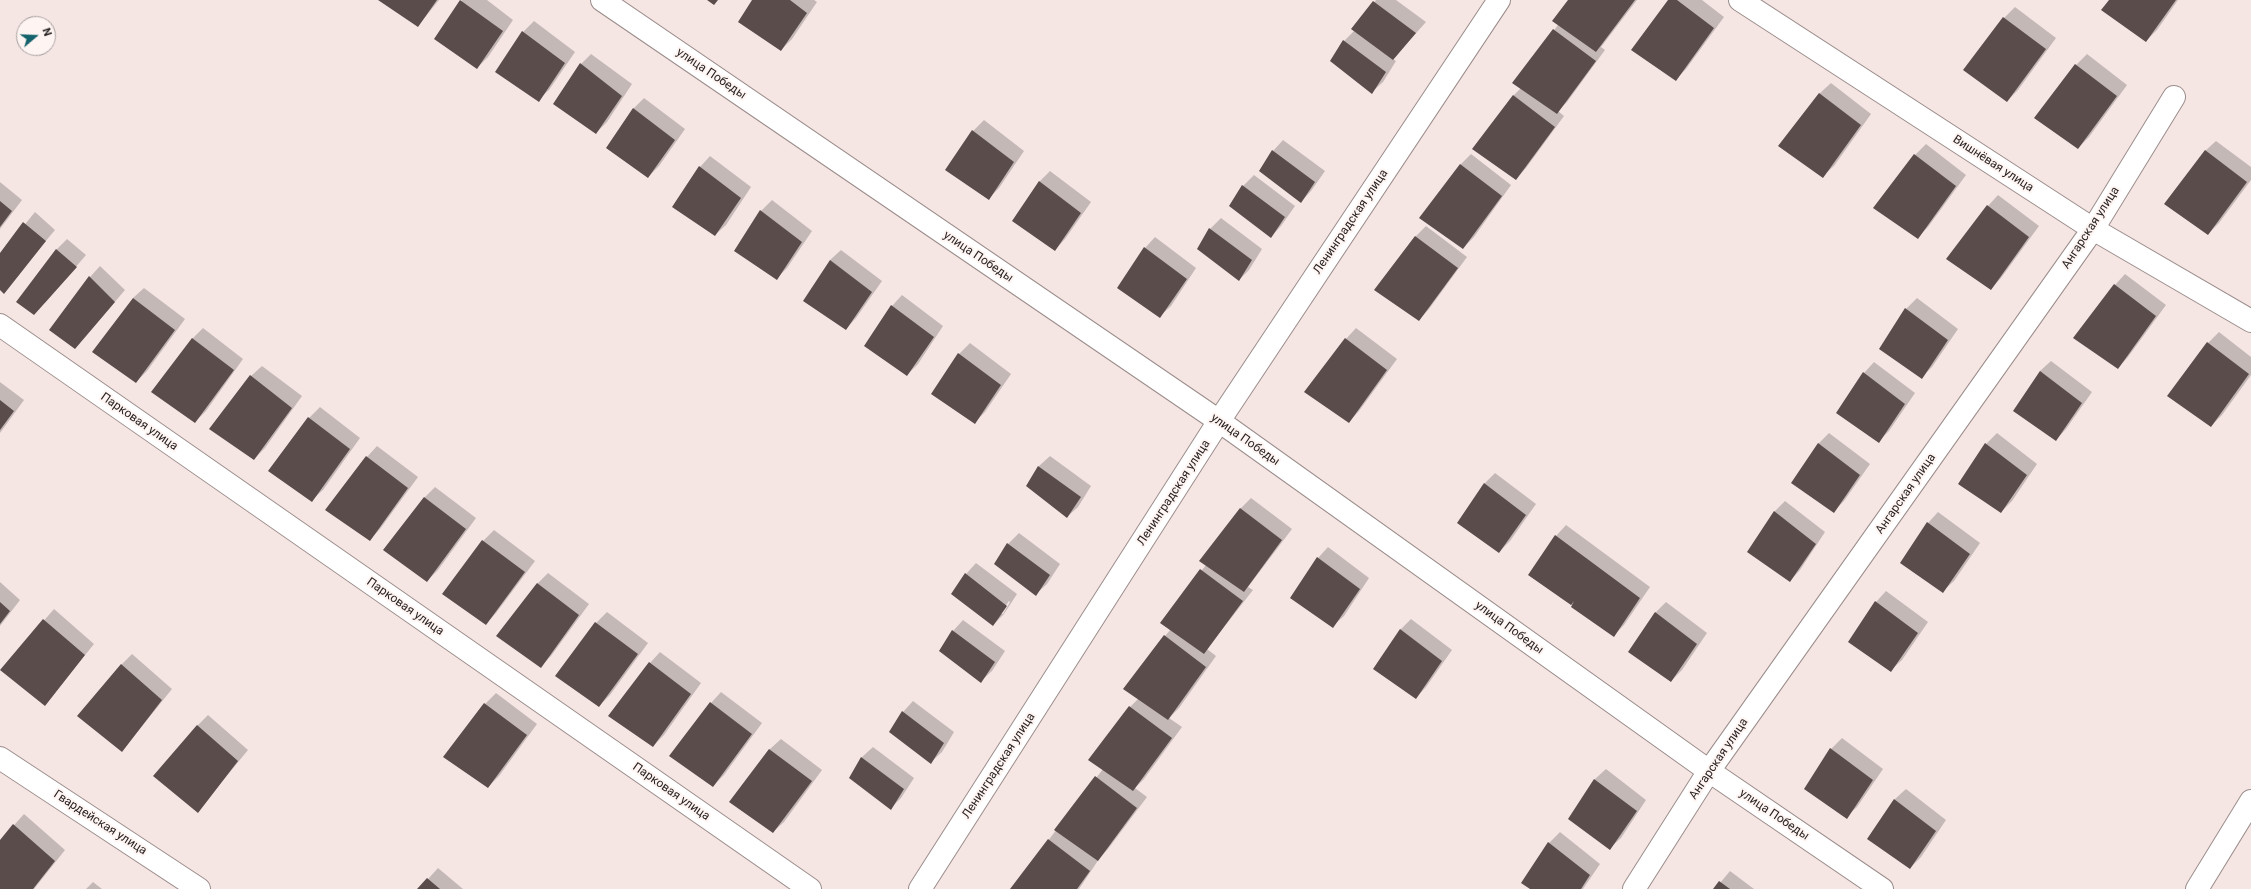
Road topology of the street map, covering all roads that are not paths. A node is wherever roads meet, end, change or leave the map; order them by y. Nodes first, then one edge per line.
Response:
1 (602, 0) edge
2 (1499, 0) edge
3 (1740, 0) edge
4 (2174, 97) dead end
5 (2093, 229) junction
6 (2251, 321) edge
7 (0, 325) edge
8 (1219, 421) junction
9 (0, 758) edge
10 (1710, 771) junction
11 (2251, 801) edge
12 (199, 889) edge
13 (810, 889) edge
14 (920, 889) edge
15 (1634, 889) edge
16 (1882, 889) edge
17 (2197, 889) edge

1 - 8 street, улица Победы
2 - 8 street, Ленинградская улица
3 - 5 street, Вишнёвая улица
4 - 5 street, Ангарская улица
5 - 6 street, Вишнёвая улица
5 - 10 street, Ангарская улица
7 - 13 street, Парковая улица
8 - 10 street, улица Победы
8 - 14 street, Ленинградская улица
9 - 12 street, Гвардейская улица
10 - 15 street, Ангарская улица
10 - 16 street, улица Победы
11 - 17 street

